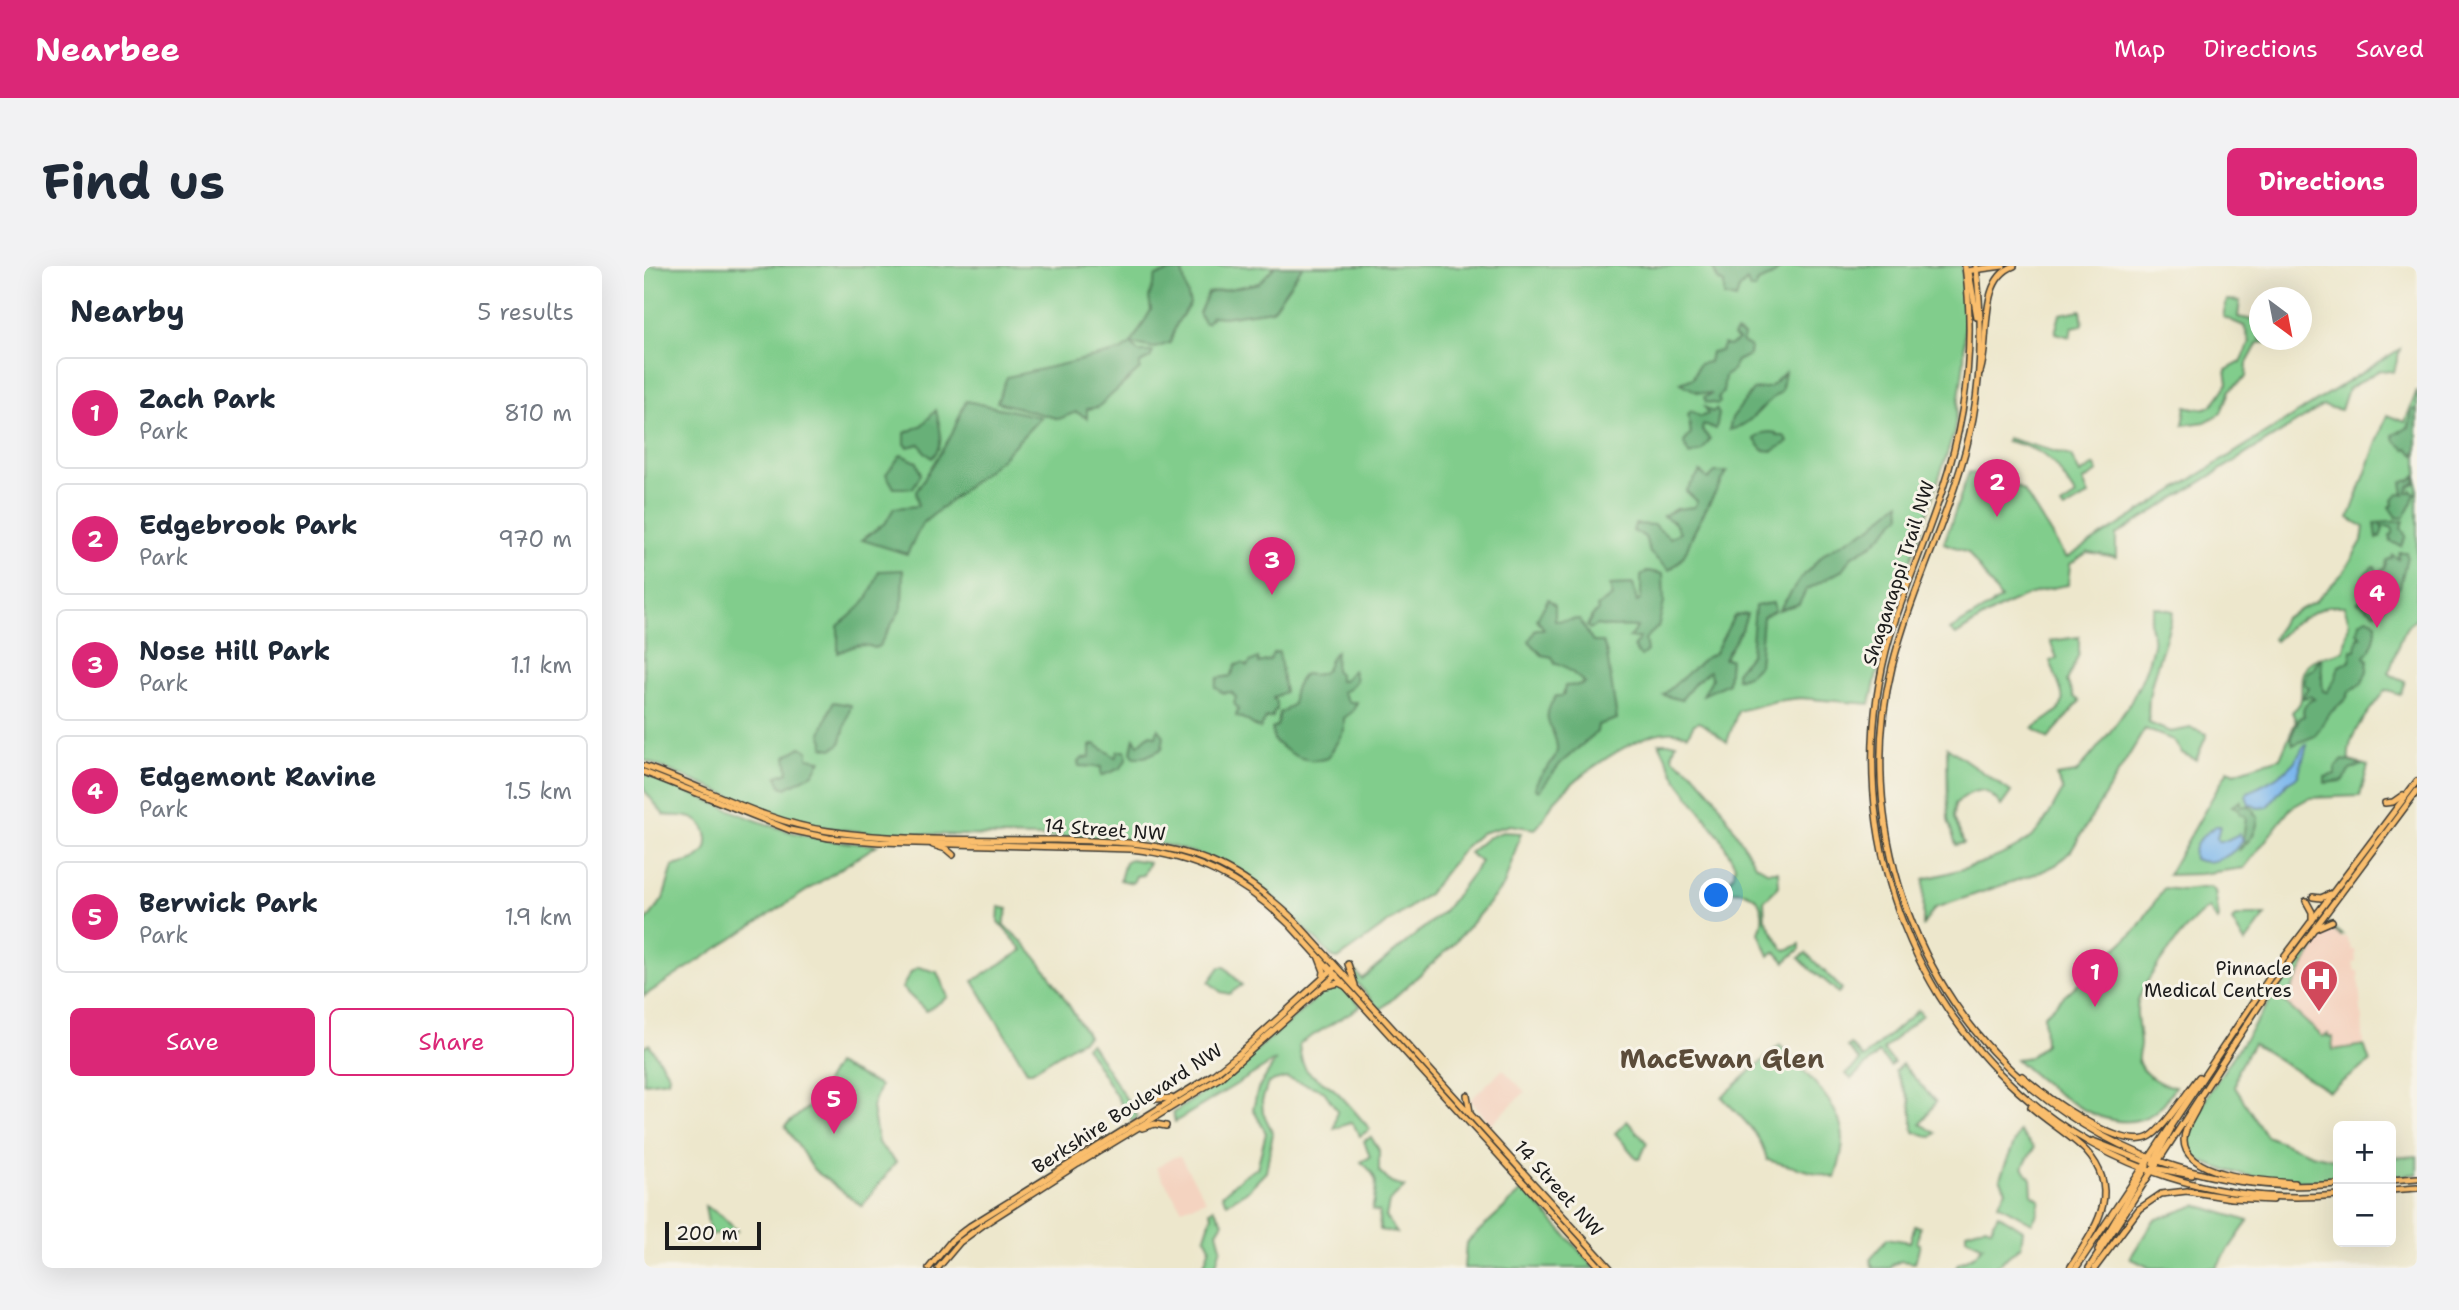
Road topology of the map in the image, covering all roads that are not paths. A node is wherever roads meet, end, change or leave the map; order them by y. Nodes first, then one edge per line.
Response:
1 (2003, 266) edge
2 (2014, 266) edge
3 (1971, 268) edge
4 (1978, 378) junction
5 (644, 766) edge
6 (644, 772) edge
7 (2417, 781) edge
8 (2414, 790) edge
9 (2385, 803) dead end
10 (931, 843) junction
11 (953, 855) dead end
12 (2336, 890) junction
13 (2312, 921) junction
14 (2332, 921) dead end
15 (2313, 930) junction
16 (1318, 956) junction
17 (1348, 964) dead end
18 (1336, 970) junction
19 (1323, 978) junction
20 (1325, 986) junction
21 (1348, 987) junction
22 (1356, 988) junction
23 (2216, 1059) junction
24 (2003, 1062) junction
25 (2010, 1084) junction
26 (1181, 1095) junction
27 (1468, 1095) dead end
28 (2201, 1095) junction
29 (1157, 1099) dead end
30 (1471, 1115) junction
31 (1166, 1126) dead end
32 (1132, 1131) junction
33 (2149, 1165) junction
34 (2417, 1178) edge
35 (2396, 1180) edge
36 (2333, 1185) edge
37 (2322, 1186) junction
38 (2417, 1188) edge
39 (2396, 1190) edge
40 (2333, 1195) edge
41 (2298, 1198) junction
42 (929, 1268) edge
43 (938, 1268) edge
44 (1601, 1268) edge
45 (1611, 1268) edge
46 (2070, 1268) edge
47 (2076, 1268) edge
48 (2089, 1268) edge
49 (2095, 1268) edge

1 - 3 main road
2 - 4 main road
3 - 4 main road, Shaganappi Trail NW
3 - 25 main road, Shaganappi Trail NW
4 - 24 main road, Shaganappi Trail NW
5 - 18 main road, 14 Street NW
6 - 10 main road, 14 Street NW
7 - 8 main road
8 - 9 main road
8 - 12 main road
8 - 15 main road
10 - 11 main road
10 - 16 main road, 14 Street NW
12 - 13 main road
12 - 13 main road
13 - 23 main road
14 - 15 main road
15 - 28 main road
16 - 18 main road, 14 Street NW
16 - 19 main road
17 - 22 main road
18 - 19 main road, Berkshire Boulevard NW
18 - 20 main road, Berkshire Boulevard NW
18 - 21 main road, 14 Street NW
18 - 22 main road, 14 Street NW
19 - 26 main road, Berkshire Boulevard NW
20 - 21 main road
20 - 32 main road, Berkshire Boulevard NW
21 - 44 main road, 14 Street NW
22 - 30 main road, 14 Street NW
23 - 24 main road
23 - 33 main road
24 - 33 main road, Shaganappi Trail NW
25 - 33 main road, Shaganappi Trail NW
25 - 46 main road
26 - 29 main road
26 - 42 main road, Berkshire Boulevard NW
27 - 30 main road
28 - 33 main road
28 - 37 main road
30 - 45 main road, 14 Street NW
31 - 32 main road
32 - 43 main road, Berkshire Boulevard NW
33 - 37 main road
33 - 41 main road, Shaganappi Trail NW
33 - 47 main road
33 - 48 main road
34 - 35 main road
36 - 37 main road
38 - 39 main road
40 - 41 main road, Shaganappi Trail NW
41 - 49 main road

